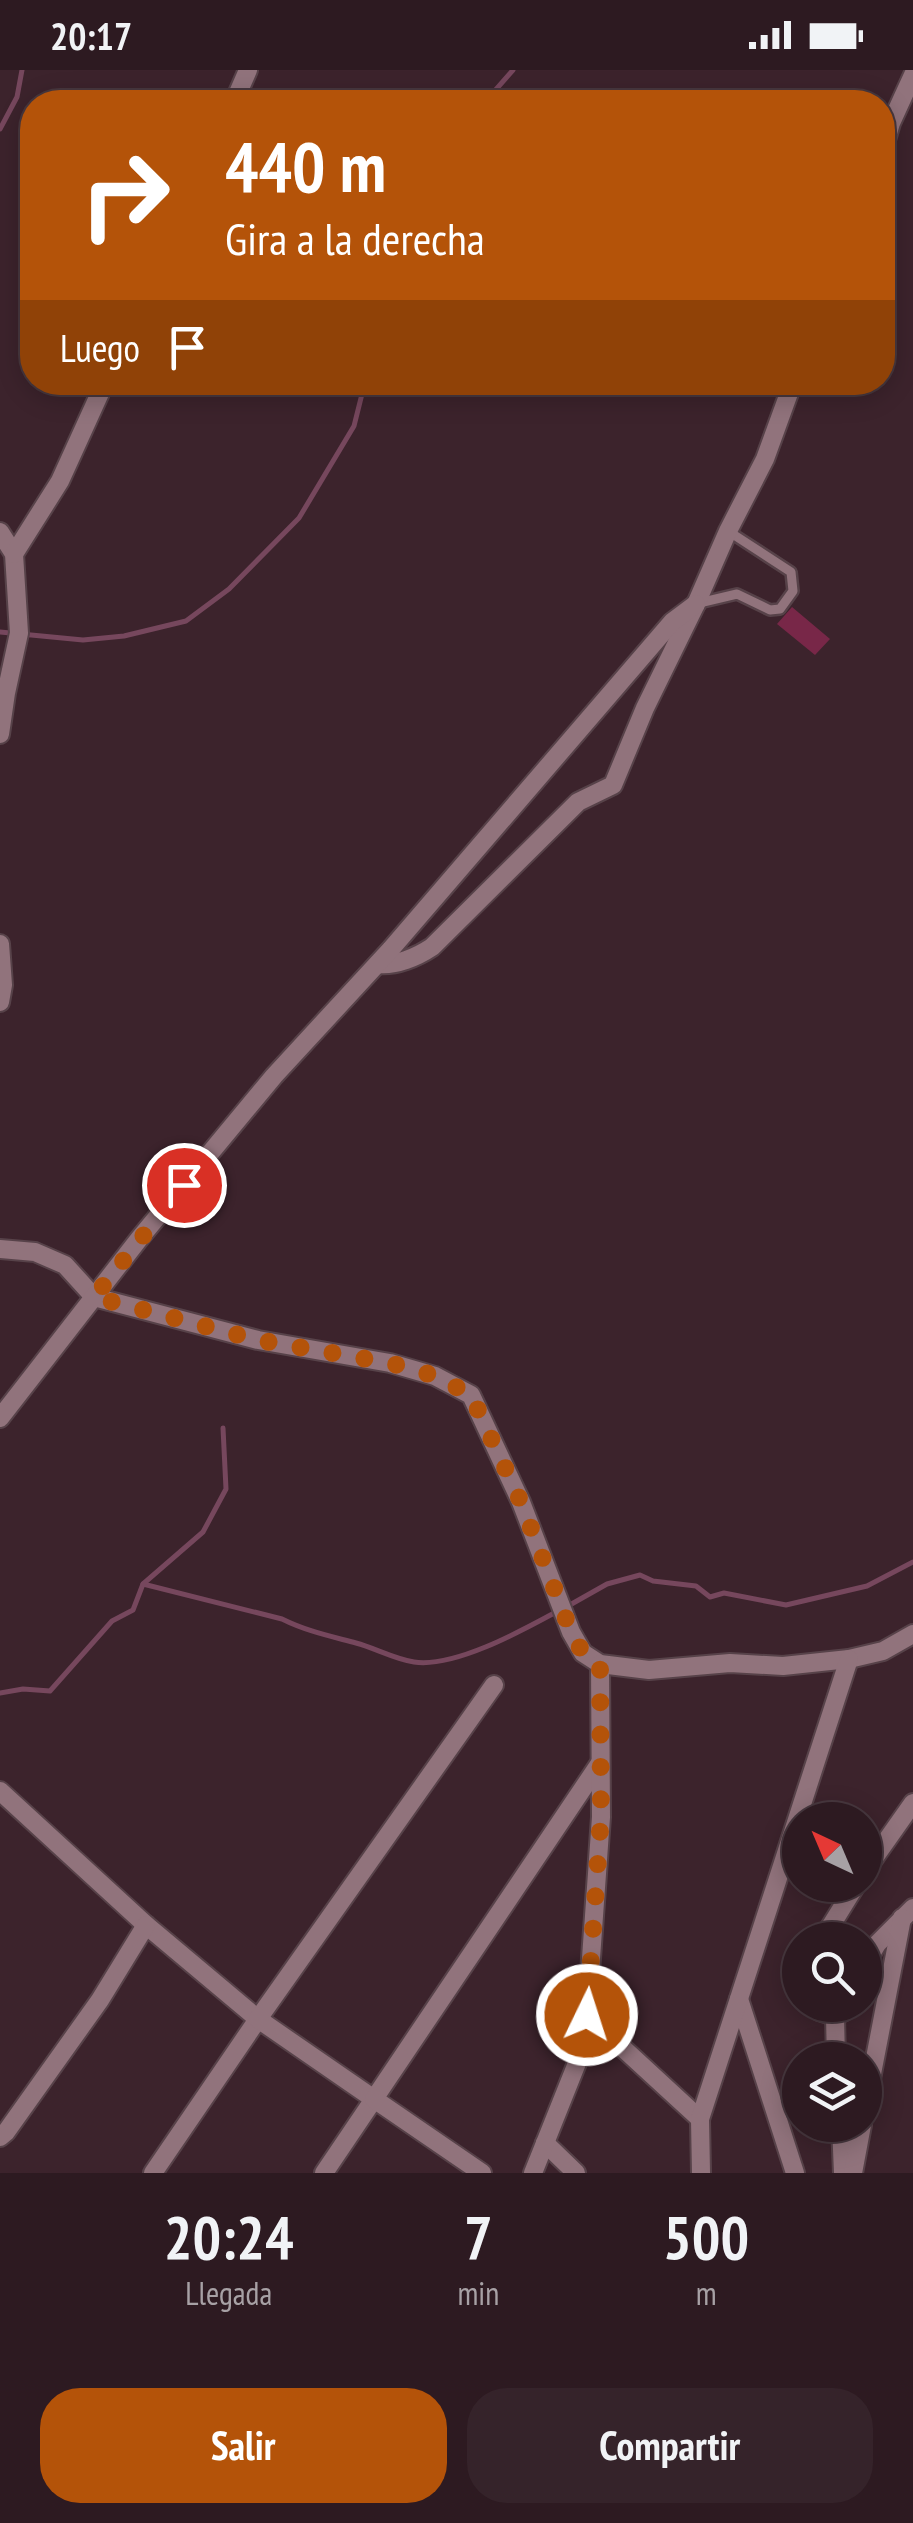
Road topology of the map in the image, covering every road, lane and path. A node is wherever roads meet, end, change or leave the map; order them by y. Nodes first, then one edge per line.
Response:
1 (913, 74) edge
2 (895, 115) edge
3 (99, 395) edge
4 (788, 395) edge
5 (728, 531) junction
6 (0, 532) edge
7 (14, 554) junction
8 (696, 604) junction
9 (0, 734) edge
10 (0, 944) edge
11 (378, 964) junction
12 (0, 1002) edge
13 (0, 1249) edge
14 (94, 1297) junction
15 (0, 1418) edge
16 (913, 1634) edge
17 (848, 1659) junction
18 (600, 1664) junction
19 (494, 1686) dead end
20 (600, 1763) junction
21 (0, 1791) edge
22 (913, 1803) edge
23 (882, 1847) edge
24 (908, 1913) edge
25 (146, 1925) junction
26 (913, 1938) edge
27 (882, 1939) edge
28 (739, 1998) junction
29 (587, 2015) junction
30 (258, 2019) junction
31 (880, 2042) edge
32 (374, 2099) junction
33 (700, 2118) junction
34 (0, 2136) edge
35 (546, 2142) junction
36 (842, 2142) edge
37 (859, 2142) edge
38 (153, 2173) edge
39 (324, 2173) edge
40 (482, 2173) edge
41 (533, 2173) edge
42 (576, 2173) edge
43 (701, 2173) edge
44 (795, 2173) edge
45 (843, 2173) edge
46 (853, 2173) edge

1 - 2 street
3 - 7 street
4 - 5 street
5 - 8 street
5 - 8 lane
6 - 7 street
7 - 9 street
8 - 11 street
8 - 11 street
10 - 12 street
11 - 14 street
13 - 14 street
14 - 15 street
14 - 18 street
16 - 17 street
17 - 18 street
17 - 28 street
18 - 20 street
19 - 30 street
20 - 29 street
20 - 32 street
21 - 25 street
22 - 23 street
24 - 26 street
24 - 27 street
24 - 31 street
25 - 30 street
25 - 34 street
28 - 33 street
28 - 44 street
29 - 33 street
29 - 35 street
30 - 32 street
30 - 38 street
32 - 39 street
32 - 40 street
33 - 43 street
35 - 41 street
35 - 42 street
36 - 45 street
37 - 46 street

